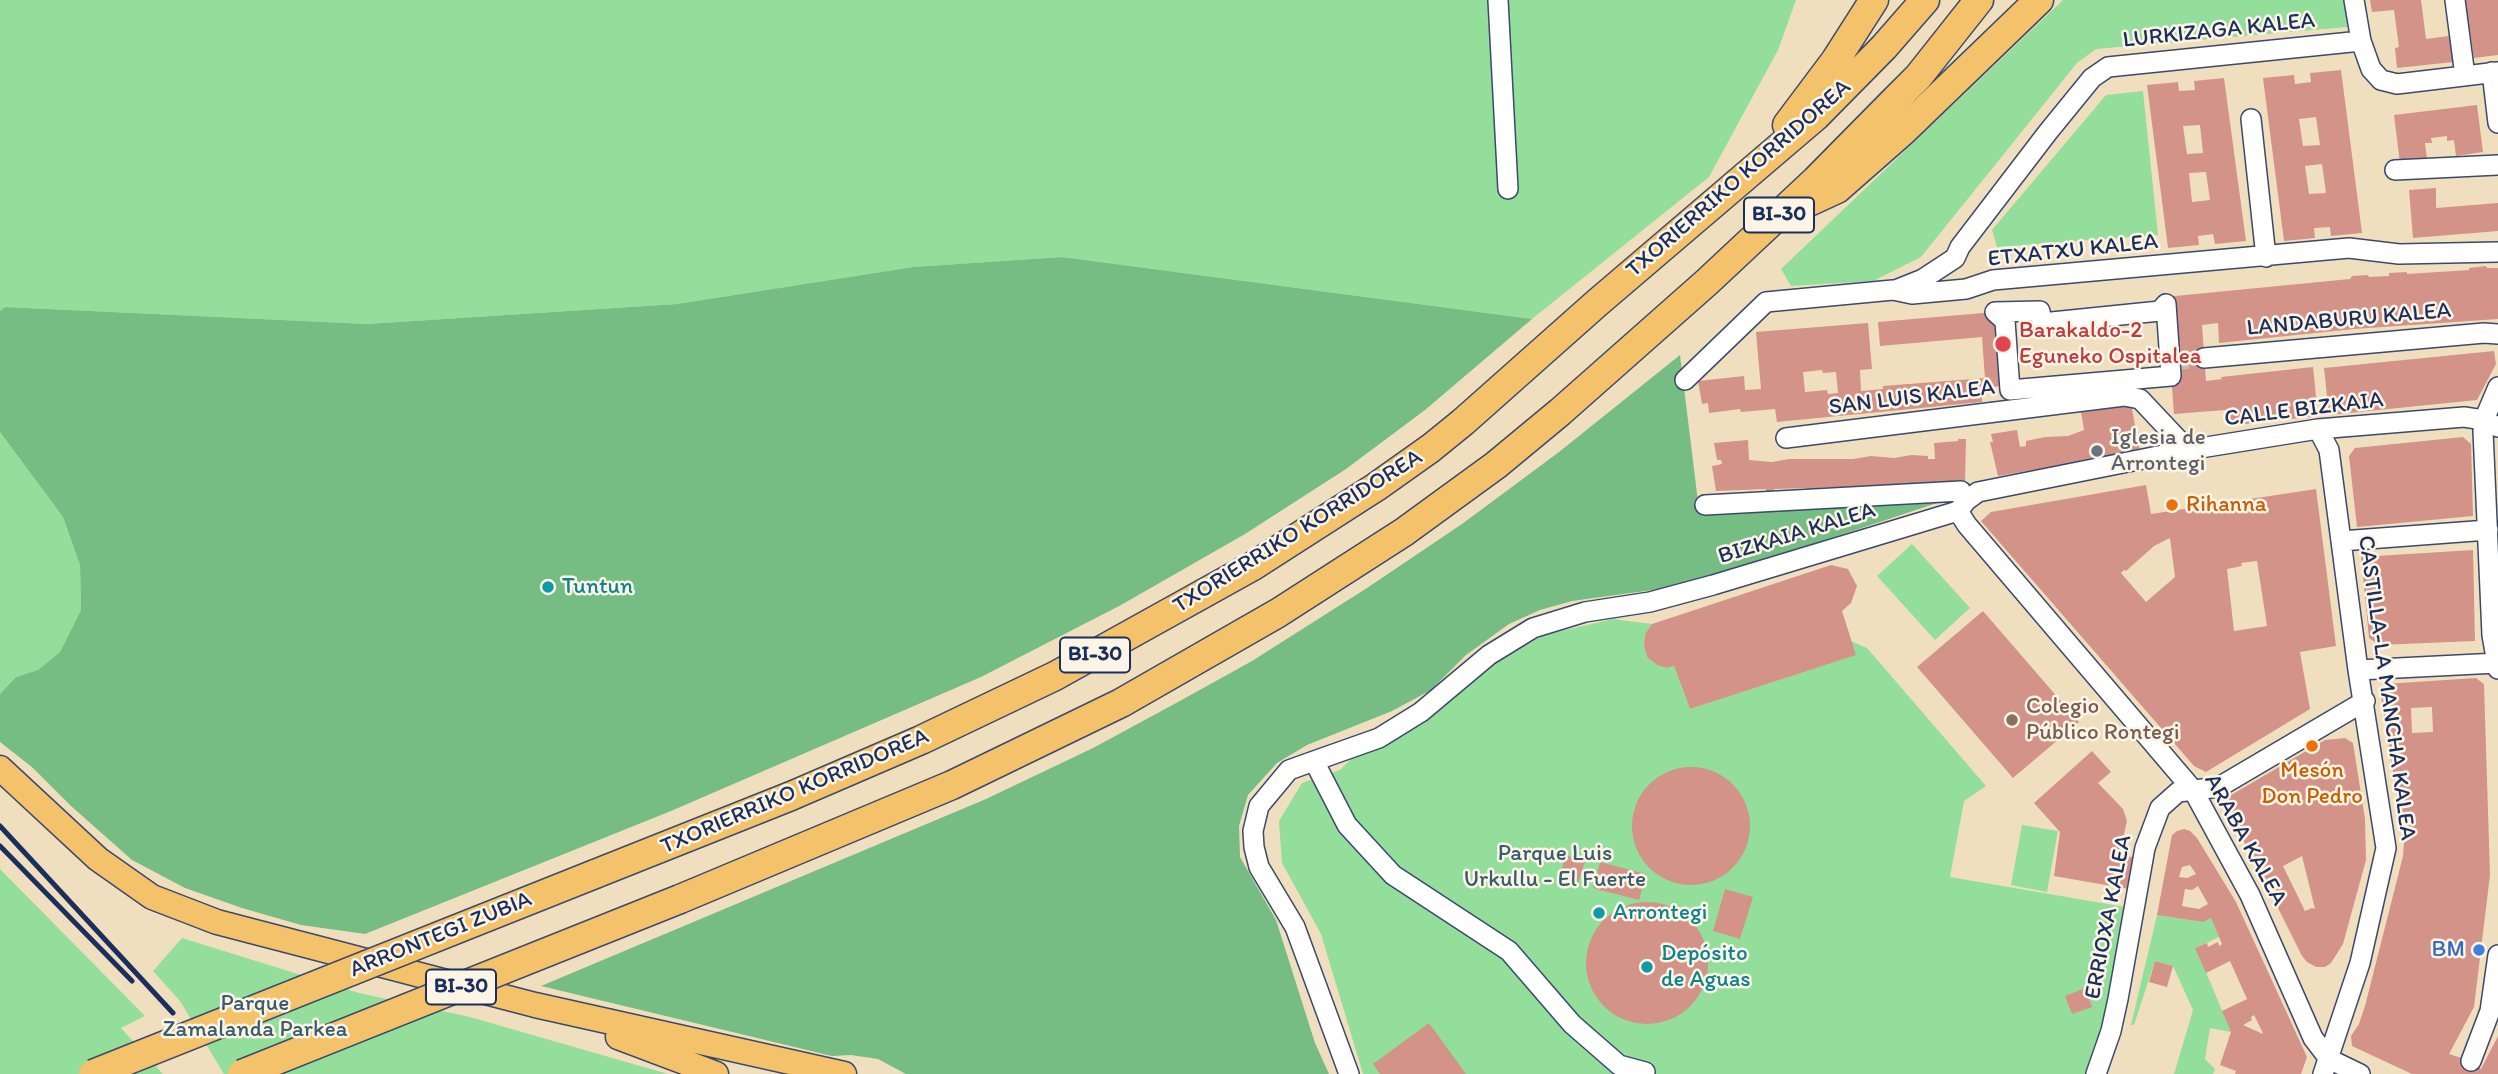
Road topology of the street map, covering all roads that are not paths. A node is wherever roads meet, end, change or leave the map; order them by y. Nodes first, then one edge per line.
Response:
1 (1498, 0) edge
2 (1874, 0) edge
3 (1925, 0) edge
4 (1979, 0) edge
5 (2039, 0) edge
6 (2354, 0) edge
7 (2455, 0) edge
8 (2361, 41) junction
9 (2495, 72) edge
10 (2465, 76) junction
11 (2251, 119) dead end
12 (2498, 124) edge
13 (2498, 165) edge
14 (2395, 170) dead end
15 (1508, 189) dead end
16 (1730, 191) junction
17 (1777, 217) junction
18 (2498, 252) edge
19 (2266, 257) junction
20 (1955, 258) junction
21 (1993, 280) junction
22 (1893, 290) junction
23 (2498, 334) edge
24 (2204, 358) tunnel mouth
25 (2171, 376) joint
26 (1685, 380) dead end
27 (2498, 387) edge
28 (2491, 424) edge
29 (2318, 429) junction
30 (1786, 438) dead end
31 (2188, 450) junction
32 (1961, 491) dead end
33 (1705, 505) dead end
34 (1958, 511) junction
35 (2488, 530) junction
36 (2341, 541) junction
37 (2493, 564) edge
38 (2498, 663) edge
39 (2498, 669) edge
40 (2358, 670) junction
41 (2365, 701) junction
42 (1314, 761) junction
43 (0, 768) edge
44 (2193, 790) junction
45 (595, 874) joint
46 (2498, 955) edge
47 (535, 1005) junction
48 (2303, 1015) junction
49 (2340, 1024) junction
50 (2471, 1061) dead end
51 (2326, 1066) edge
52 (1645, 1072) edge
53 (93, 1074) edge
54 (242, 1074) edge
55 (716, 1074) edge
56 (844, 1074) edge
57 (1349, 1074) edge
58 (2096, 1074) edge
59 (2360, 1074) edge

1 - 15 street
2 - 16 highway
3 - 16 highway, TXORIERRIKO KORRIDOREA / BI-30
4 - 17 highway, TXORIERRIKO KORRIDOREA / BI-30
5 - 17 highway
6 - 8 street
7 - 10 street
8 - 10 street
8 - 20 street, LURKIZAGA KALEA
9 - 10 street
9 - 12 street
11 - 19 street
13 - 14 street
16 - 45 highway, TXORIERRIKO KORRIDOREA / BI-30
17 - 54 highway, TXORIERRIKO KORRIDOREA / BI-30, bridge
18 - 19 street, ETXATXU KALEA
19 - 21 street, ETXATXU KALEA
20 - 21 street
20 - 22 street, LURKIZAGA KALEA
21 - 22 street, ETXATXU KALEA
22 - 26 street, ETXATXU KALEA
23 - 24 street, LANDABURU KALEA
25 - 25 street
27 - 28 street
28 - 29 street, CALLE BIZKAIA
28 - 35 street
29 - 31 street, CALLE BIZKAIA
29 - 36 street, CASTILLA-LA MANCHA KALEA
30 - 31 street, SAN LUIS KALEA
31 - 34 street, CALLE BIZKAIA
32 - 33 street, BIZKAIA KALEA
34 - 42 street, BIZKAIA KALEA
34 - 44 street, ARABA KALEA
35 - 36 street
35 - 37 street
36 - 40 street, CASTILLA-LA MANCHA KALEA
37 - 38 street
38 - 39 street
38 - 40 street
40 - 41 street, CASTILLA-LA MANCHA KALEA
41 - 44 street, ERRIOXA KALEA
41 - 49 street, CASTILLA-LA MANCHA KALEA
42 - 52 street
42 - 57 street, BIZKAIA KALEA
43 - 47 main road
44 - 48 street, ARABA KALEA
44 - 58 street, ERRIOXA KALEA
45 - 53 highway, ARRONTEGI ZUBIA / BI-30, bridge
46 - 50 street
47 - 55 main road
47 - 56 main road
48 - 49 street
48 - 51 street, ARABA KALEA
49 - 51 street, CASTILLA-LA MANCHA KALEA
51 - 59 street

